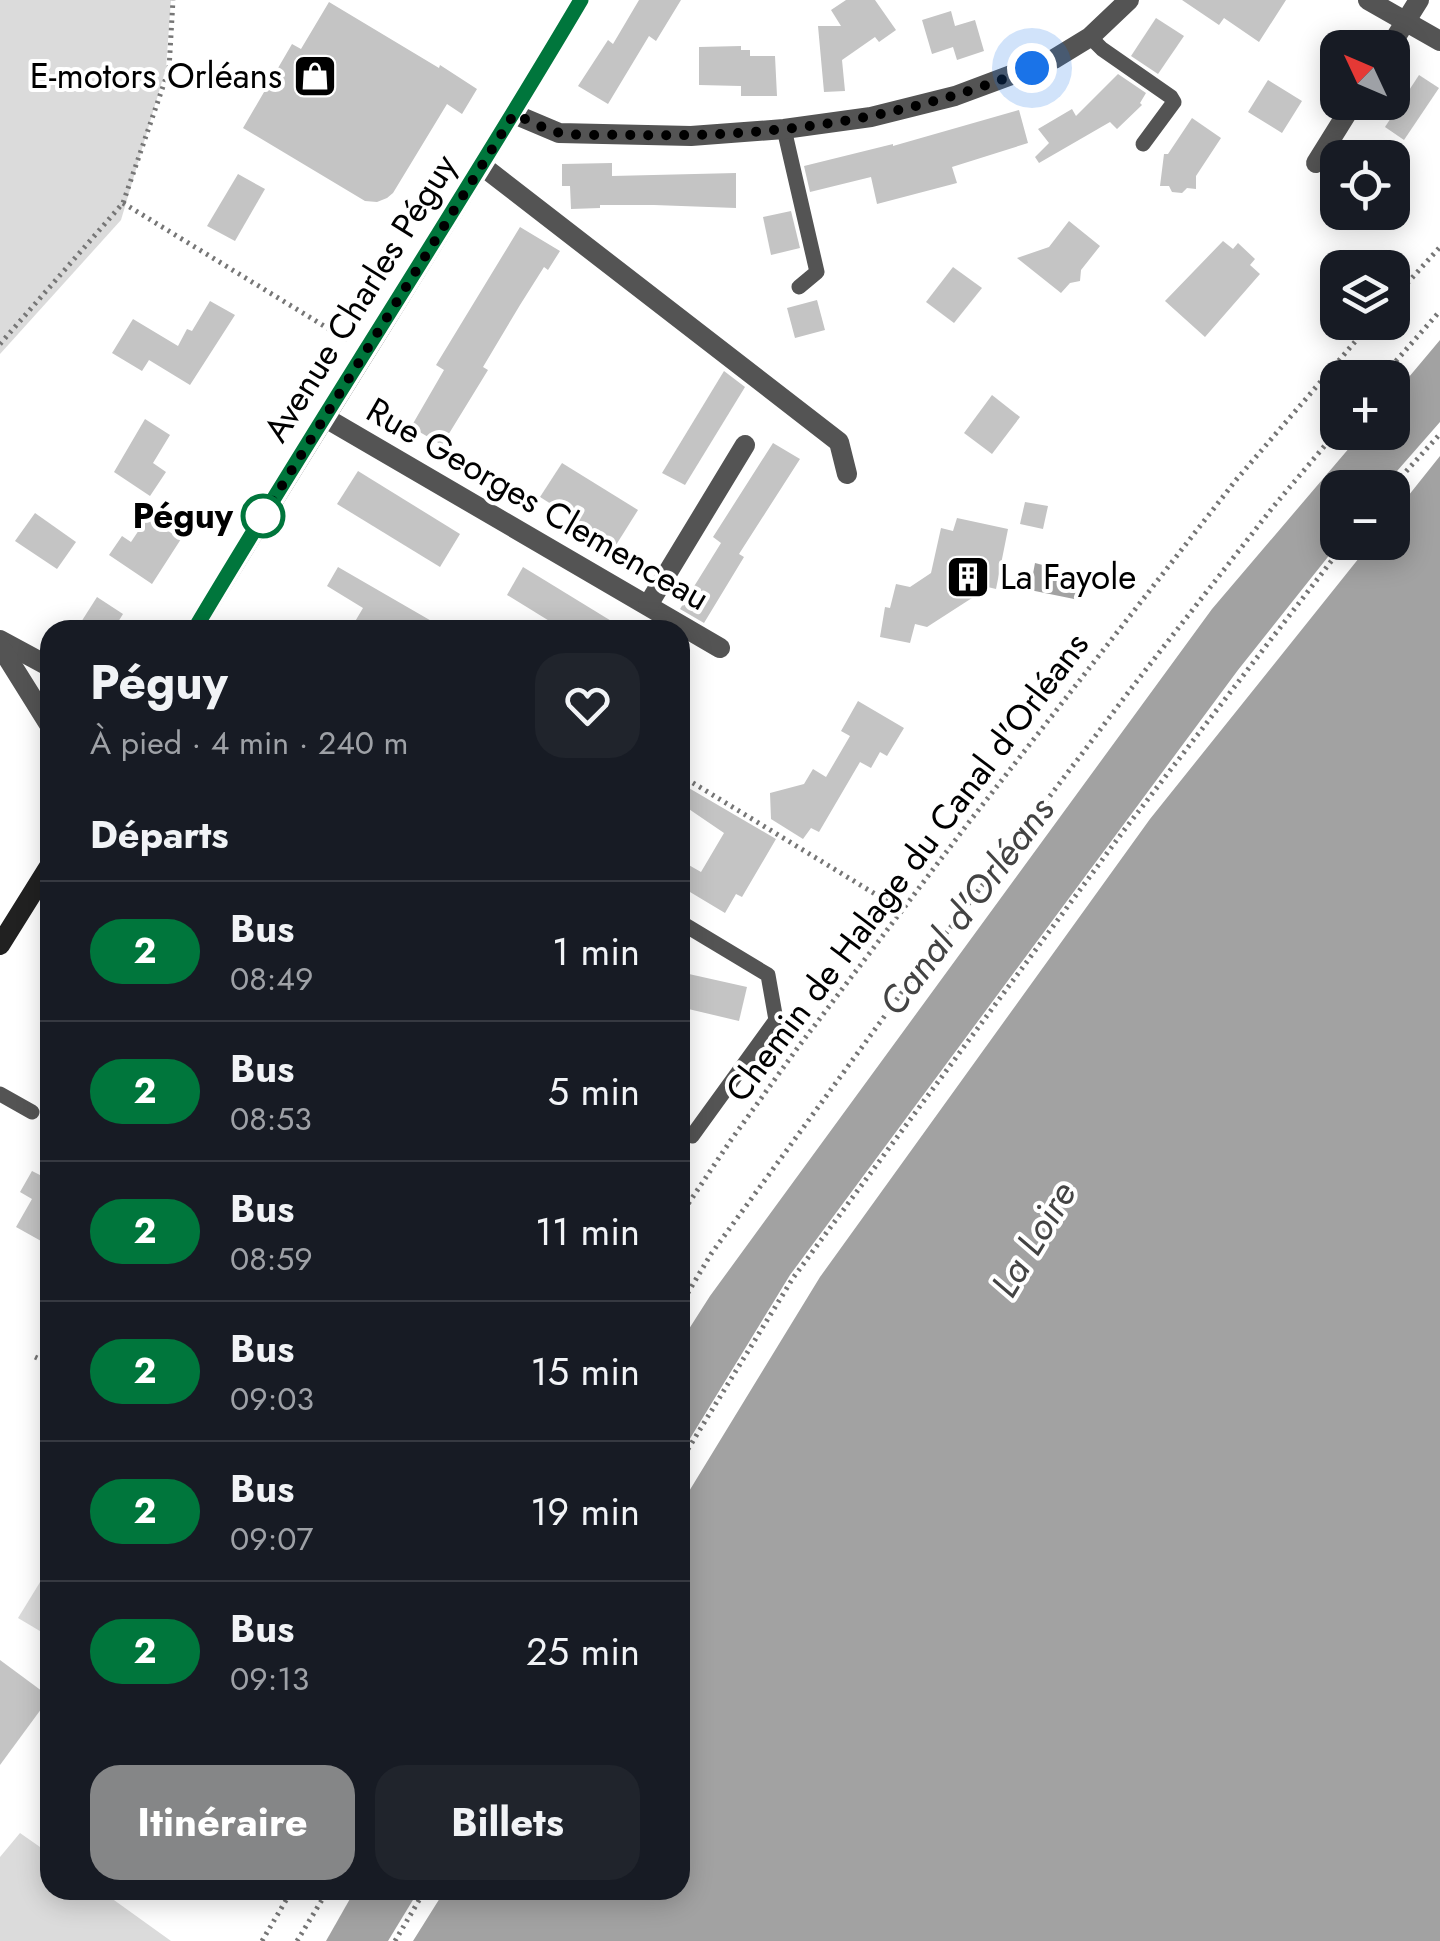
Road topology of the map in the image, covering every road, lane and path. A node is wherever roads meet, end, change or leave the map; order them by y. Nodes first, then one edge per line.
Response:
1 (173, 0) edge
2 (582, 0) edge
3 (1129, 0) edge
4 (1368, 0) edge
5 (1420, 0) edge
6 (1406, 21) junction
7 (1400, 30) edge
8 (1090, 37) junction
9 (1440, 41) edge
10 (514, 114) junction
11 (1343, 120) edge
12 (784, 130) junction
13 (1143, 144) dead end
14 (1316, 163) dead end
15 (482, 165) junction
16 (124, 203) junction
17 (1440, 247) edge
18 (1410, 280) edge
19 (799, 287) dead end
20 (1440, 312) edge
21 (1357, 340) edge
22 (352, 343) dead end
23 (0, 344) edge
24 (1397, 360) edge
25 (324, 417) junction
26 (1440, 434) edge
27 (744, 446) dead end
28 (1321, 450) edge
29 (1407, 470) edge
30 (847, 474) dead end
31 (1332, 560) edge
32 (648, 605) junction
33 (202, 620) edge
34 (665, 620) edge
35 (690, 634) edge
36 (0, 643) edge
37 (720, 648) dead end
38 (40, 662) edge
39 (40, 709) edge
40 (690, 781) edge
41 (40, 882) edge
42 (903, 911) junction
43 (690, 928) edge
44 (0, 945) edge
45 (0, 1094) edge
46 (32, 1112) dead end
47 (692, 1136) dead end
48 (690, 1201) edge
49 (690, 1290) edge
50 (35, 1357) dead end
51 (40, 1359) edge
52 (690, 1446) edge
53 (286, 1900) edge
54 (322, 1900) edge
55 (419, 1900) edge
56 (262, 1941) edge
57 (297, 1941) edge
58 (395, 1941) edge

1 - 16 path
2 - 10 main road, Avenue Charles Péguy
3 - 8 street
4 - 6 street
5 - 6 street
6 - 7 street
6 - 9 street
8 - 12 street
8 - 13 lane
10 - 12 street
10 - 15 main road, Avenue Charles Péguy
11 - 14 street
12 - 19 lane
15 - 25 main road, Avenue Charles Péguy
15 - 30 street
16 - 22 path
16 - 23 path
17 - 18 path
20 - 24 path
21 - 42 path, Chemin de Halage du Canal d'Orléans
25 - 32 street, Rue Georges Clemenceau
25 - 33 main road, Avenue Charles Péguy
26 - 29 path
27 - 32 street
28 - 49 path, Chemin de Halage du Canal d'Orléans
31 - 52 path
32 - 34 street, Rue Georges Clemenceau
35 - 37 street, Rue Georges Clemenceau
36 - 38 street
36 - 39 street
40 - 42 path
41 - 44 main road
42 - 48 path, Chemin de Halage du Canal d'Orléans
43 - 47 lane
45 - 46 lane
50 - 51 path
53 - 56 path
54 - 57 path
55 - 58 path

